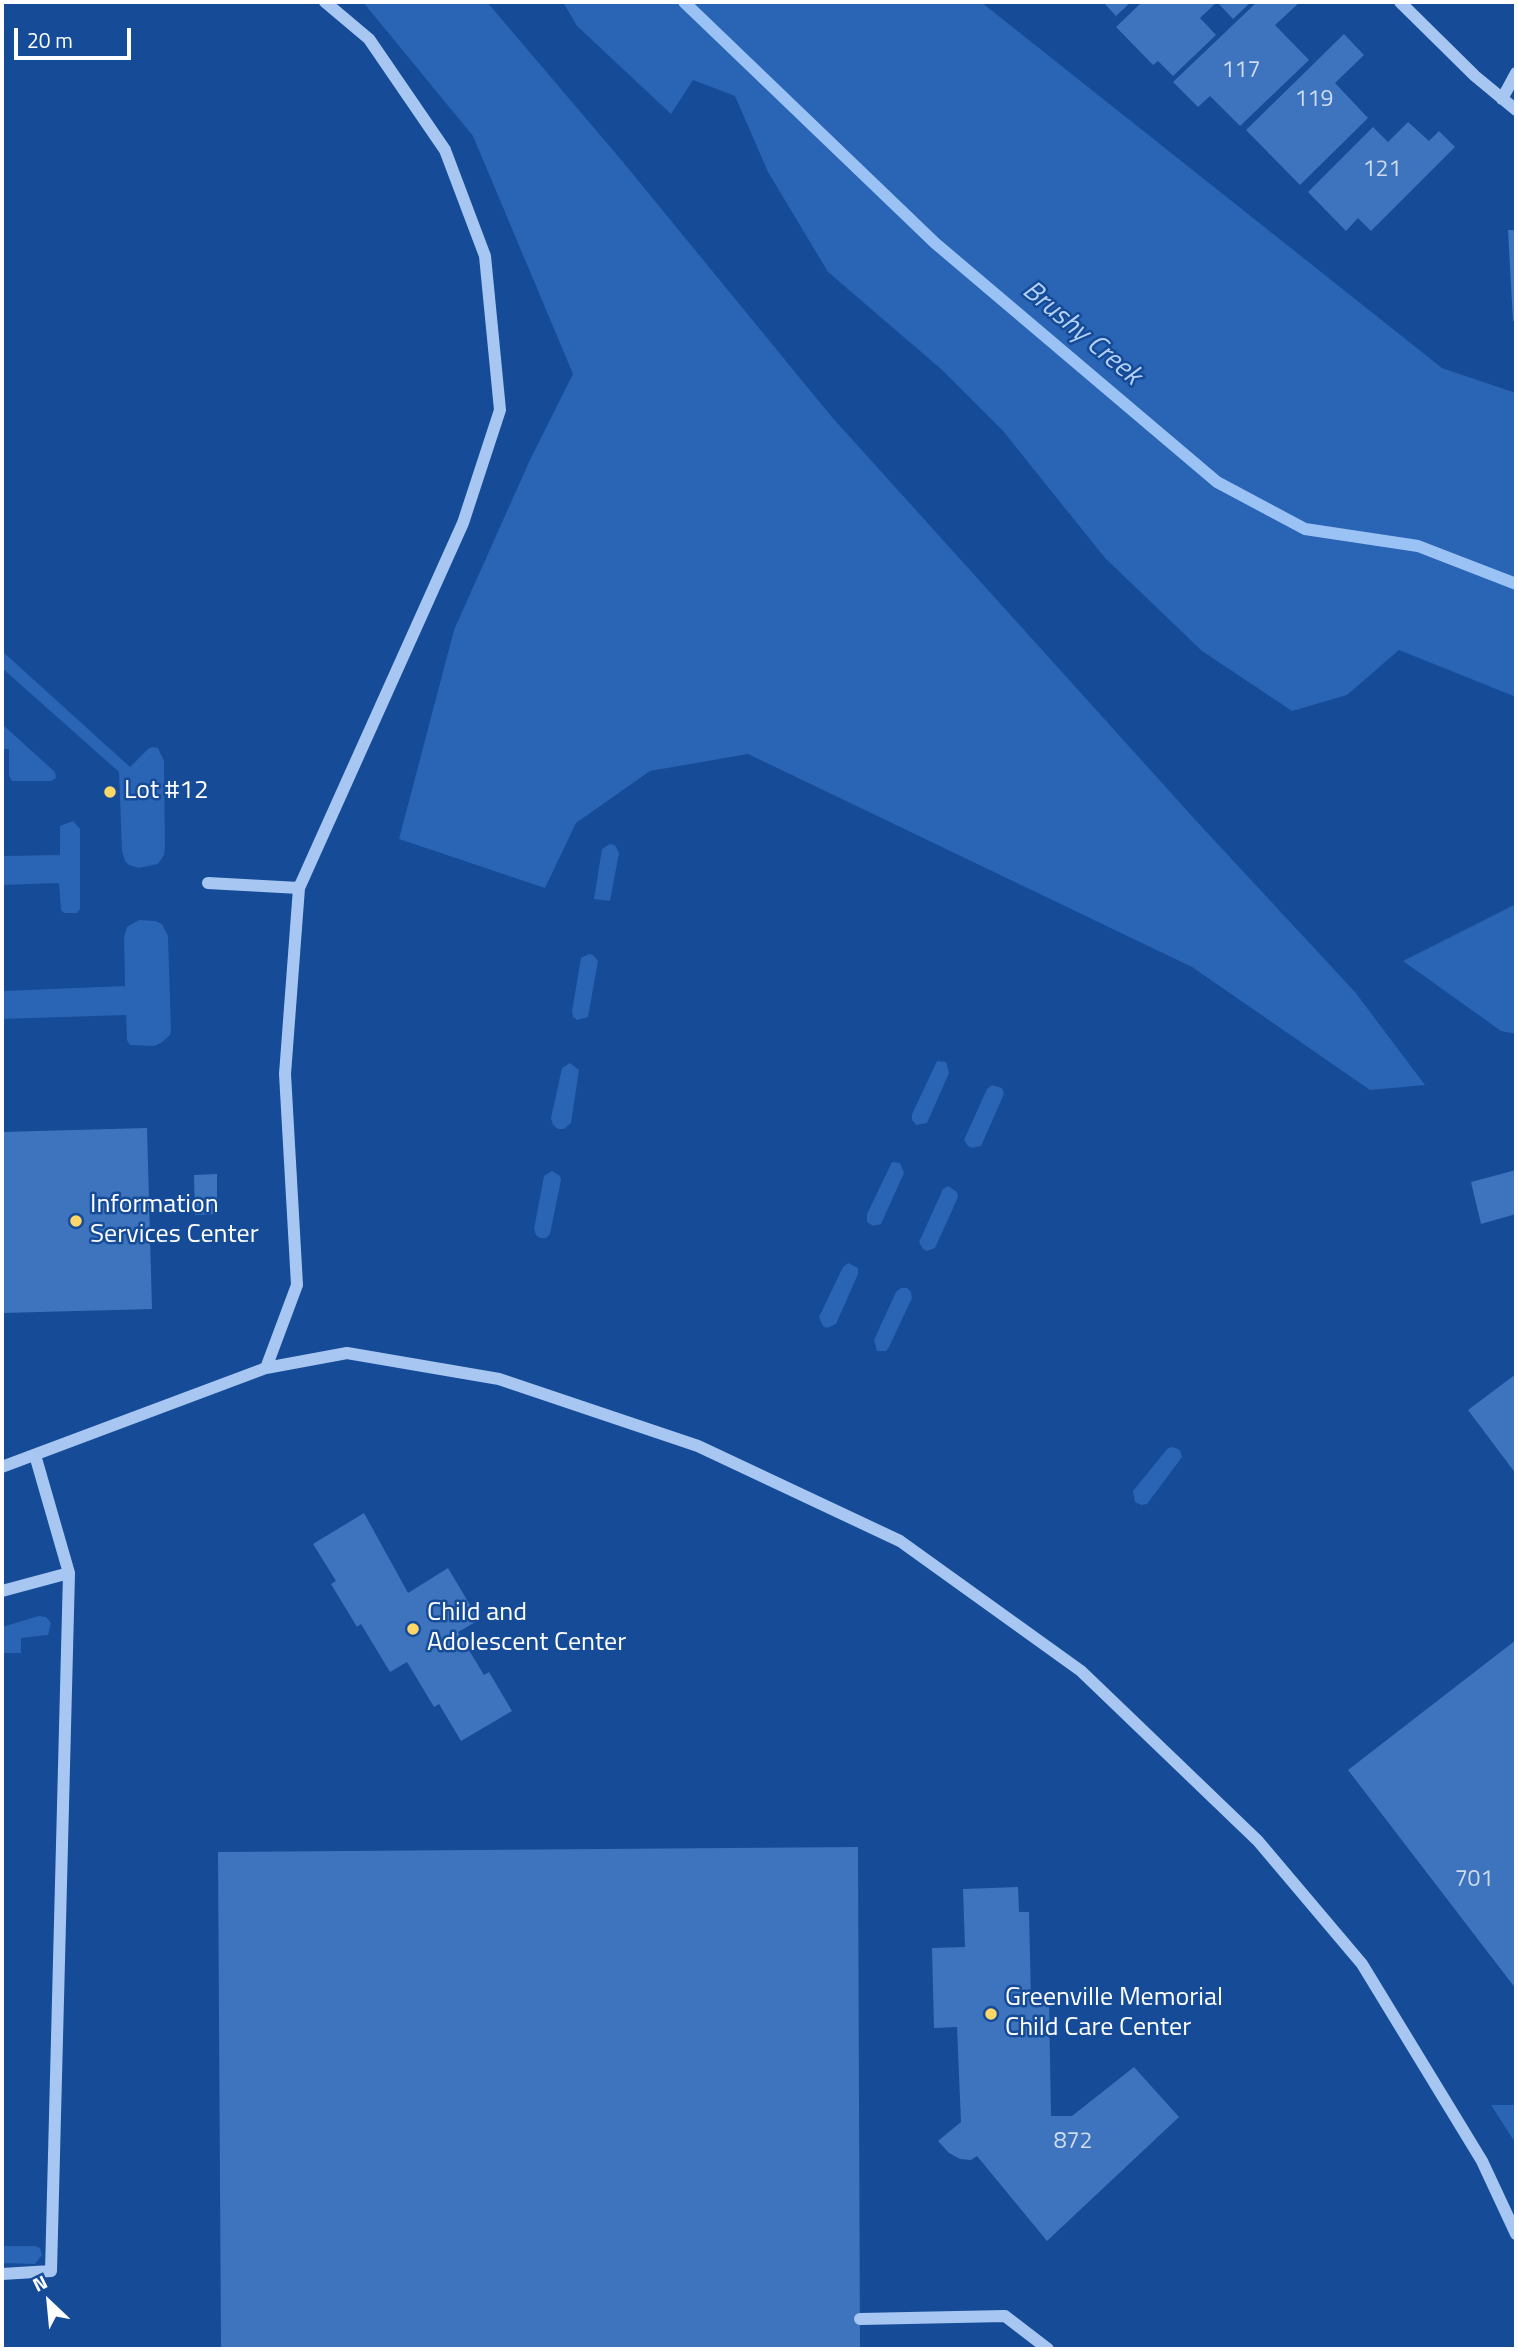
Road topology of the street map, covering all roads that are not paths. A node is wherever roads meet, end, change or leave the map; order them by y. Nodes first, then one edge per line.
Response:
1 (325, 2) edge
2 (1400, 2) edge
3 (1516, 73) edge
4 (1502, 99) junction
5 (1516, 110) edge
6 (208, 883) dead end
7 (299, 888) junction
8 (266, 1368) junction
9 (35, 1455) junction
10 (2, 1467) edge
11 (69, 1573) junction
12 (2, 1591) edge
13 (1516, 2234) edge
14 (2, 2274) edge
15 (860, 2319) dead end
16 (1048, 2349) edge

1 - 7 street
2 - 4 street
3 - 4 street
4 - 5 street
6 - 7 street
7 - 8 street
8 - 9 street
8 - 13 street
9 - 10 street
9 - 11 street
11 - 12 street
11 - 14 street
15 - 16 street

